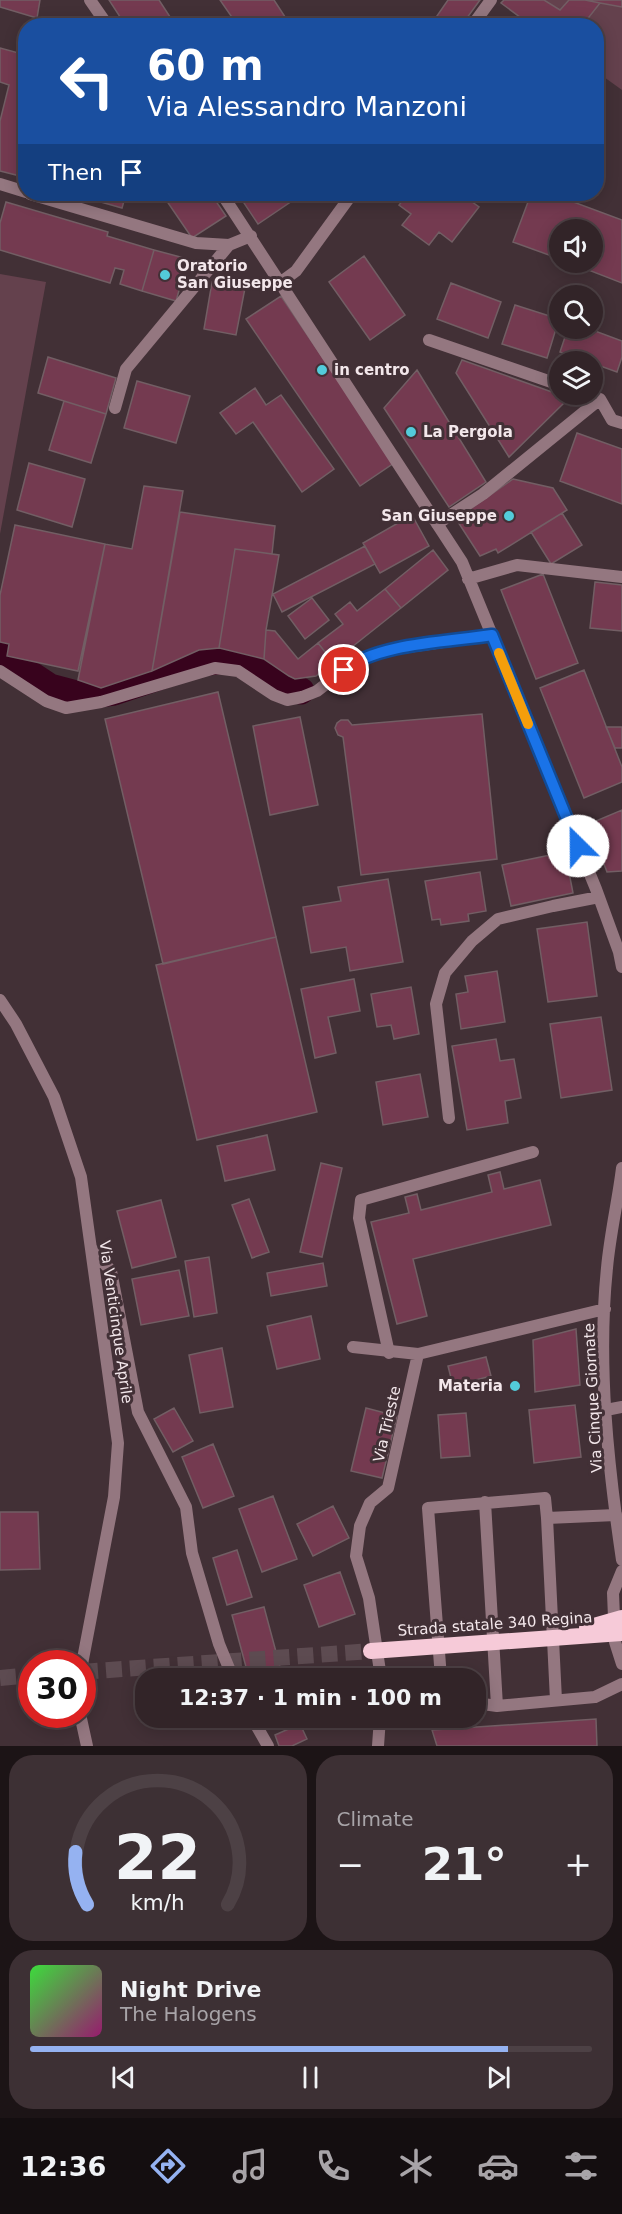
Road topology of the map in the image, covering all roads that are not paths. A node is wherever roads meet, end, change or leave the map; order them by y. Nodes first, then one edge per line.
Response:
1 (90, 0) edge
2 (490, 0) edge
3 (102, 18) edge
4 (478, 18) edge
5 (0, 183) edge
6 (18, 189) edge
7 (55, 201) edge
8 (227, 201) edge
9 (347, 201) edge
10 (251, 236) junction
11 (229, 245) junction
12 (281, 282) junction
13 (429, 340) dead end
14 (549, 381) edge
15 (603, 404) edge
16 (593, 405) edge
17 (115, 408) dead end
18 (622, 423) edge
19 (437, 524) junction
20 (622, 577) edge
21 (468, 579) junction
22 (492, 635) junction
23 (0, 671) edge
24 (599, 897) junction
25 (622, 967) edge
26 (0, 1000) edge
27 (449, 1118) dead end
28 (533, 1152) dead end
29 (622, 1168) edge
30 (621, 1186) edge
31 (91, 1247) junction
32 (604, 1309) junction
33 (353, 1347) dead end
34 (389, 1353) junction
35 (418, 1354) junction
36 (622, 1407) edge
37 (606, 1410) junction
38 (485, 1502) junction
39 (619, 1517) edge
40 (547, 1518) junction
41 (622, 1560) edge
42 (622, 1571) edge
43 (622, 1618) edge
44 (622, 1633) edge
45 (558, 1637) junction
46 (85, 1650) edge
47 (371, 1651) tunnel mouth
48 (622, 1664) edge
49 (229, 1668) edge
50 (380, 1668) edge
51 (440, 1668) edge
52 (622, 1684) edge
53 (556, 1700) junction
54 (486, 1704) edge
55 (497, 1706) junction
56 (83, 1728) edge
57 (259, 1728) edge
58 (379, 1728) edge
59 (87, 1746) edge
60 (268, 1746) edge
61 (378, 1746) edge

1 - 3 street
2 - 4 street
5 - 6 street
7 - 11 street
8 - 10 street
9 - 12 street
10 - 11 street
10 - 12 street
11 - 17 street
12 - 19 street
13 - 14 street
15 - 18 street
16 - 19 street
19 - 21 street
20 - 21 street
21 - 22 street
22 - 23 street
22 - 24 street
24 - 25 street
24 - 27 street
26 - 31 street, Via Venticinque Aprile
28 - 34 street
29 - 30 street, Via Cinque Giornate
30 - 32 street, Via Cinque Giornate
31 - 46 street, Via Venticinque Aprile
31 - 49 street
32 - 35 street
32 - 37 street, Via Cinque Giornate
33 - 34 street
34 - 35 street
35 - 50 street, Via Trieste
36 - 37 street
37 - 39 street, Via Cinque Giornate
38 - 40 street
38 - 51 street
38 - 55 street
39 - 40 street
39 - 41 street, Via Cinque Giornate
40 - 53 street
42 - 48 street
43 - 45 highway, bridge
44 - 45 highway, Strada statale 340 Regina, bridge
45 - 47 highway, Strada statale 340 Regina, bridge
52 - 53 street
53 - 55 street
54 - 55 street
56 - 59 street
57 - 60 street
58 - 61 street

